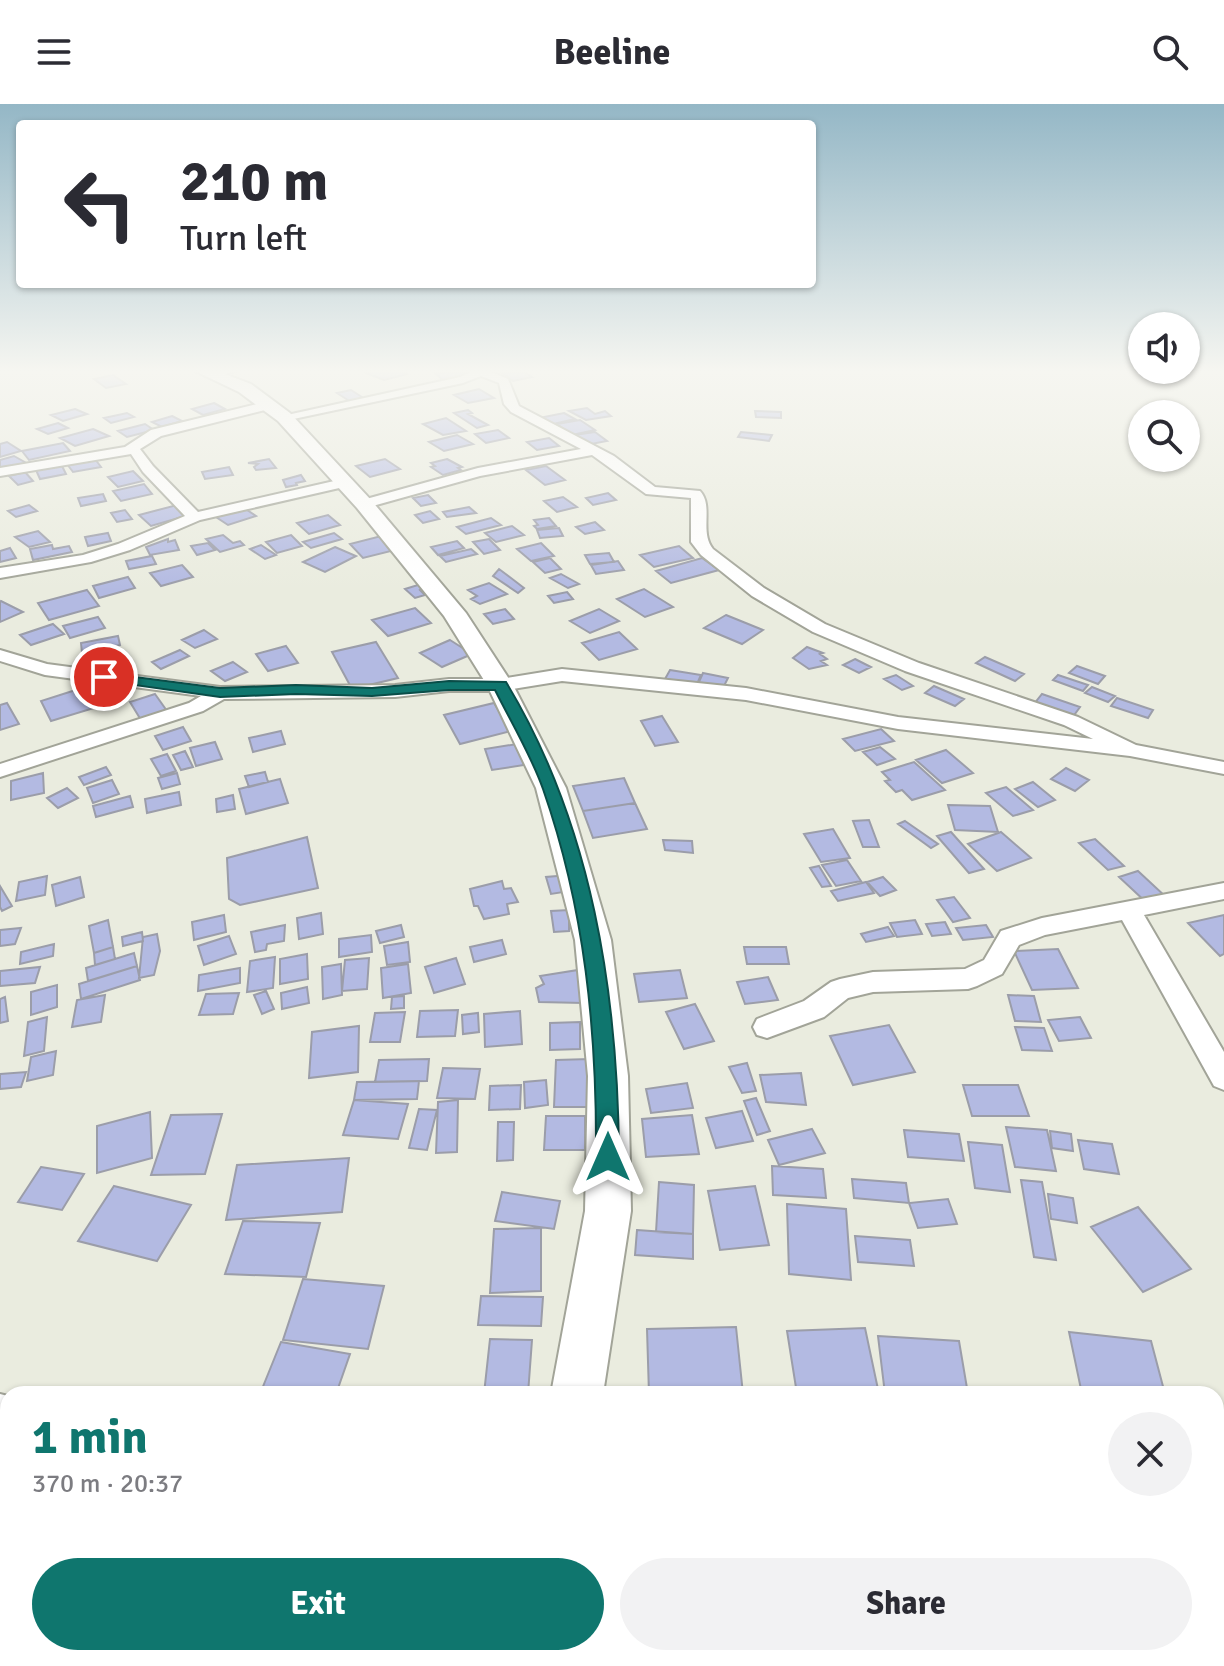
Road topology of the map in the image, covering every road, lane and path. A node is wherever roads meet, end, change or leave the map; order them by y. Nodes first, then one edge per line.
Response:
1 (139, 444) edge
2 (310, 444) edge
3 (581, 444) edge
4 (134, 449) junction
5 (594, 451) junction
6 (0, 472) edge
7 (354, 493) junction
8 (195, 517) junction
9 (0, 573) edge
10 (0, 655) edge
11 (500, 685) junction
12 (220, 693) junction
13 (1130, 750) junction
14 (1224, 768) edge
15 (0, 771) edge
16 (1224, 891) edge
17 (1129, 910) junction
18 (767, 1027) dead end
19 (1224, 1078) edge
20 (578, 1386) edge

1 - 4 street
2 - 7 main road
3 - 5 street
4 - 6 street
4 - 8 street
5 - 7 street
5 - 13 street
7 - 8 street
7 - 11 main road
8 - 9 street
10 - 12 street
11 - 12 street
11 - 13 street
11 - 20 main road
12 - 15 street
13 - 14 street
16 - 17 street
17 - 18 street
17 - 19 street

